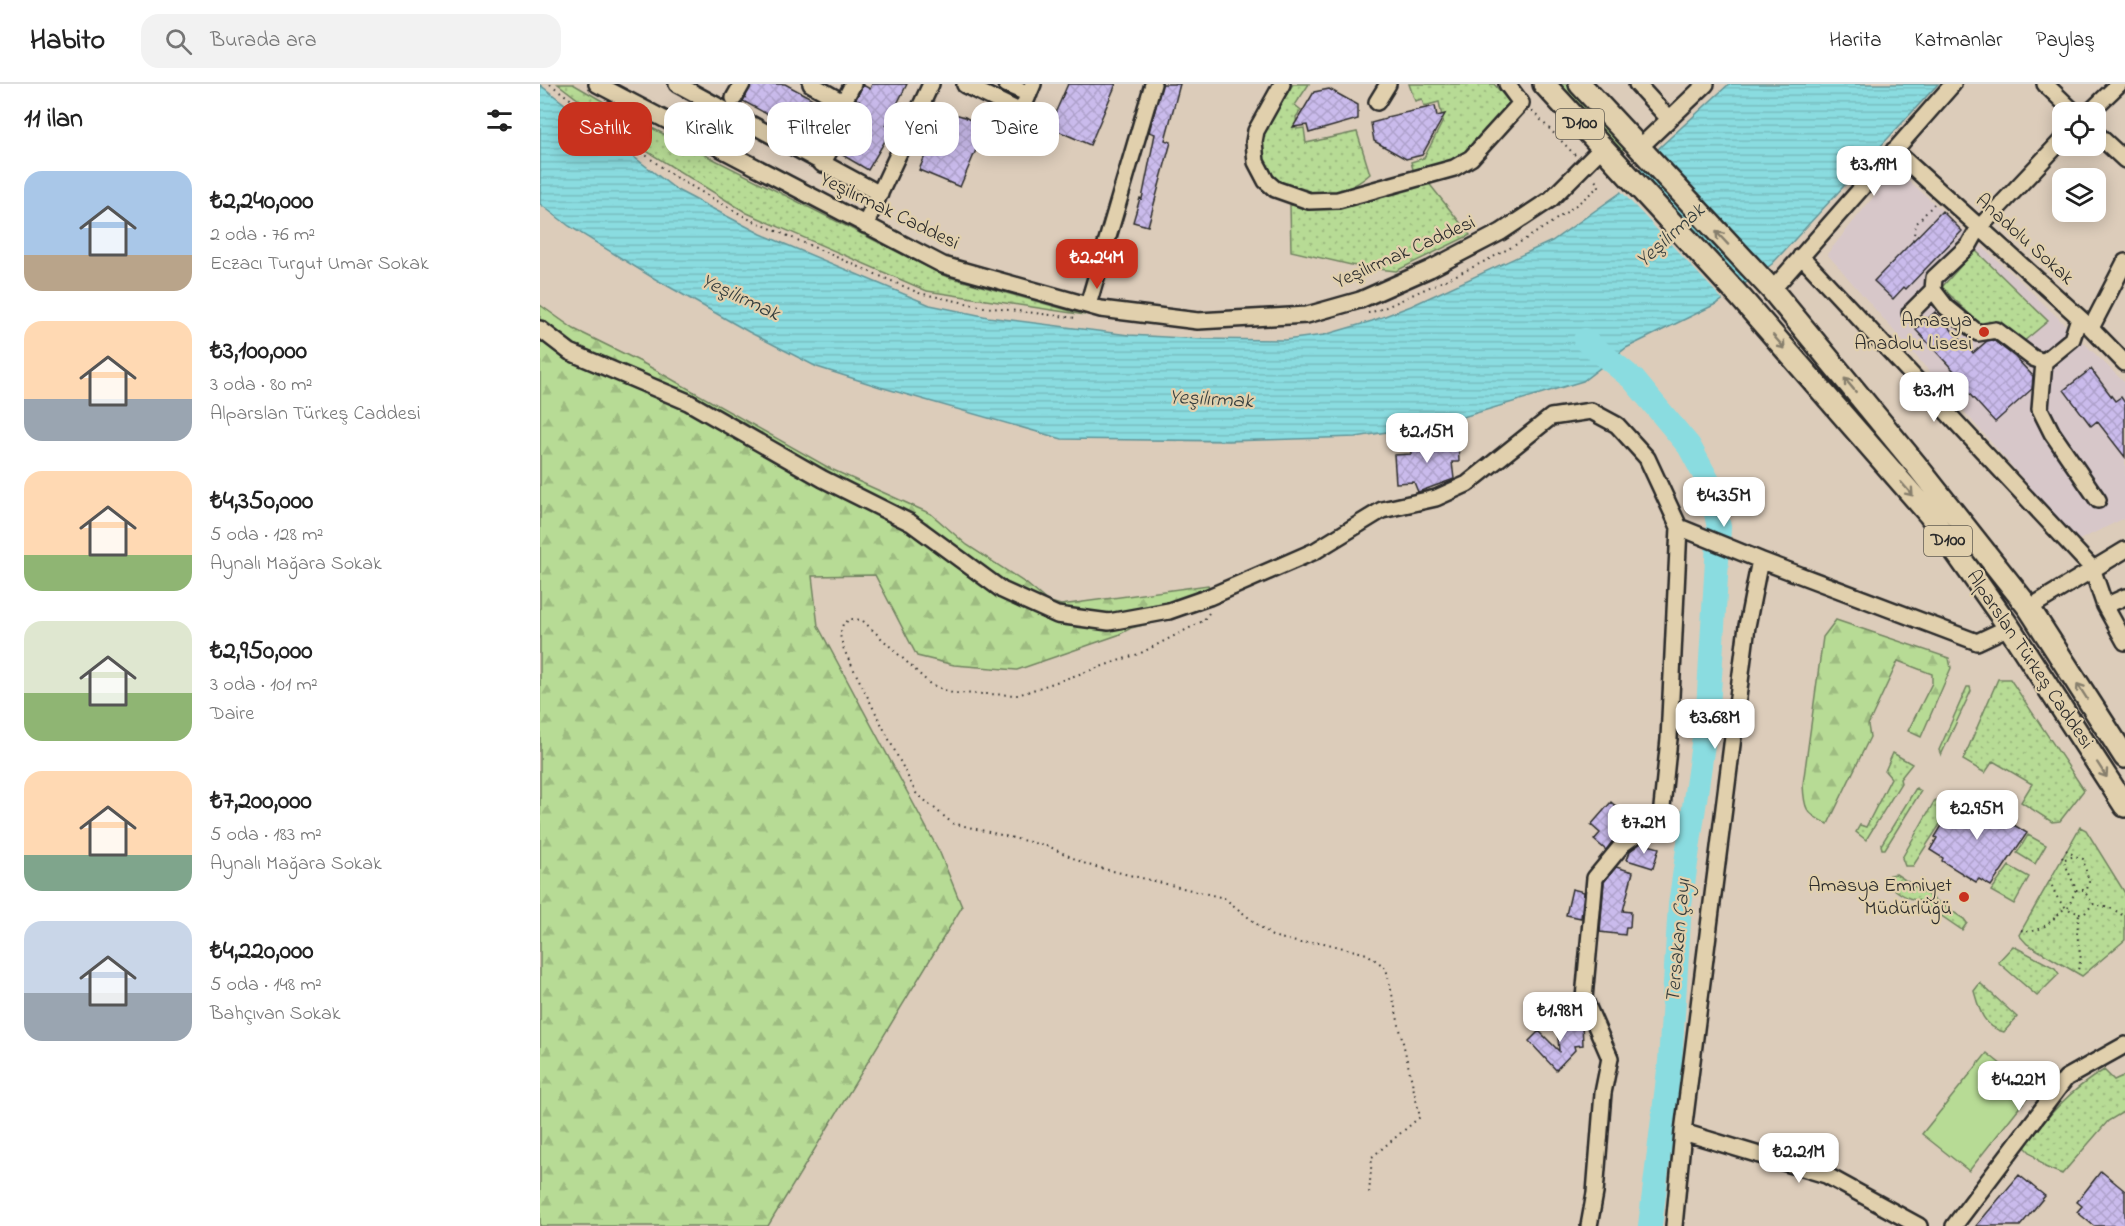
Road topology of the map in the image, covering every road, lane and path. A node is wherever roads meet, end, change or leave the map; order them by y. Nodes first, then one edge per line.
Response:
1 (550, 84) edge
2 (597, 84) edge
3 (676, 84) edge
4 (742, 84) edge
5 (811, 84) edge
6 (853, 84) edge
7 (931, 84) edge
8 (1006, 84) edge
9 (1153, 84) edge
10 (1282, 84) edge
11 (1388, 84) edge
12 (1508, 84) edge
13 (1544, 84) edge
14 (1580, 84) edge
15 (1637, 84) edge
16 (1706, 84) edge
17 (1953, 84) edge
18 (2045, 84) edge
19 (2119, 84) edge
20 (965, 85) edge
21 (1031, 89) edge
22 (734, 98) dead end
23 (1520, 98) junction
24 (841, 102) edge
25 (844, 102) edge
26 (1377, 102) dead end
27 (2064, 102) edge
28 (2100, 102) edge
29 (1669, 119) junction
30 (2106, 142) edge
31 (1602, 148) junction
32 (1893, 150) junction
33 (2052, 151) edge
34 (1642, 153) junction
35 (826, 156) edge
36 (2125, 160) edge
37 (822, 164) junction
38 (1584, 165) junction
39 (880, 194) junction
40 (1942, 195) junction
41 (865, 225) junction
42 (1978, 229) junction
43 (1913, 240) dead end
44 (1801, 256) junction
45 (2125, 262) edge
46 (1767, 285) junction
47 (1933, 290) junction
48 (1085, 312) junction
49 (1910, 313) dead end
50 (1361, 314) dead end
51 (2079, 318) junction
52 (2091, 328) junction
53 (540, 329) edge
54 (2044, 362) junction
55 (2125, 363) edge
56 (2098, 500) dead end
57 (1679, 527) junction
58 (2125, 550) edge
59 (1760, 560) junction
60 (2092, 568) junction
61 (1225, 590) junction
62 (2125, 597) edge
63 (2104, 606) junction
64 (2028, 608) junction
65 (2009, 627) junction
66 (2125, 642) edge
67 (2125, 757) edge
68 (1994, 803) dead end
69 (2125, 806) edge
70 (1989, 810) dead end
71 (2066, 850) dead end
72 (2075, 856) junction
73 (2050, 880) dead end
74 (2076, 890) junction
75 (2086, 893) junction
76 (2093, 903) junction
77 (2067, 907) junction
78 (2079, 913) junction
79 (2125, 917) edge
80 (2021, 930) dead end
81 (2077, 974) dead end
82 (2125, 1045) edge
83 (1683, 1132) junction
84 (1370, 1194) dead end
85 (1589, 1226) edge
86 (1674, 1226) edge
87 (1919, 1226) edge
88 (1954, 1226) edge

1 - 48 path
2 - 41 street, Yeşilırmak Caddesi
3 - 37 street
4 - 22 street
5 - 24 street
6 - 25 street
7 - 39 street
8 - 21 street
9 - 48 street
10 - 23 street
11 - 26 street
12 - 23 street
13 - 31 highway, D100
14 - 34 highway, D100
15 - 29 street
16 - 29 street
17 - 32 street
18 - 27 street
19 - 28 street
20 - 21 street
23 - 38 path
29 - 34 street
30 - 36 street
31 - 38 street, Yeşilırmak Caddesi
31 -> 65 highway, Alparslan Türkeş Caddesi / D100
32 - 40 street, Anadolu Sokak
32 - 44 street
33 - 42 street
46 -> 34 highway, D100
35 - 37 street
37 - 39 street
38 - 48 street, Yeşilırmak Caddesi
38 - 50 path
39 - 41 street
40 - 42 street, Anadolu Sokak
40 - 43 path
41 - 48 street, Yeşilırmak Caddesi
42 - 47 street
42 - 51 street, Anadolu Sokak
44 - 46 street
44 - 60 street
45 - 52 street
64 -> 46 highway, Alparslan Türkeş Caddesi / D100
47 - 49 street
47 - 54 street
51 - 52 street, Anadolu Sokak
51 - 54 street
52 - 55 street, Anadolu Sokak
53 - 61 street
54 - 56 street
57 - 59 street
57 - 61 street
57 - 85 street
58 - 60 street
59 - 65 street
59 - 83 street
60 - 63 street
60 - 64 street
61 - 84 path
62 - 63 street
63 - 66 street
67 -> 64 highway, Alparslan Türkeş Caddesi / D100
65 -> 69 highway, Alparslan Türkeş Caddesi / D100
68 - 70 path
71 - 72 path
72 - 74 path
72 - 75 path
73 - 77 path
74 - 75 path
74 - 77 path
75 - 76 path
76 - 78 path
76 - 79 path
77 - 78 path
77 - 80 path
78 - 81 path
82 - 88 street
83 - 86 street
83 - 87 street

